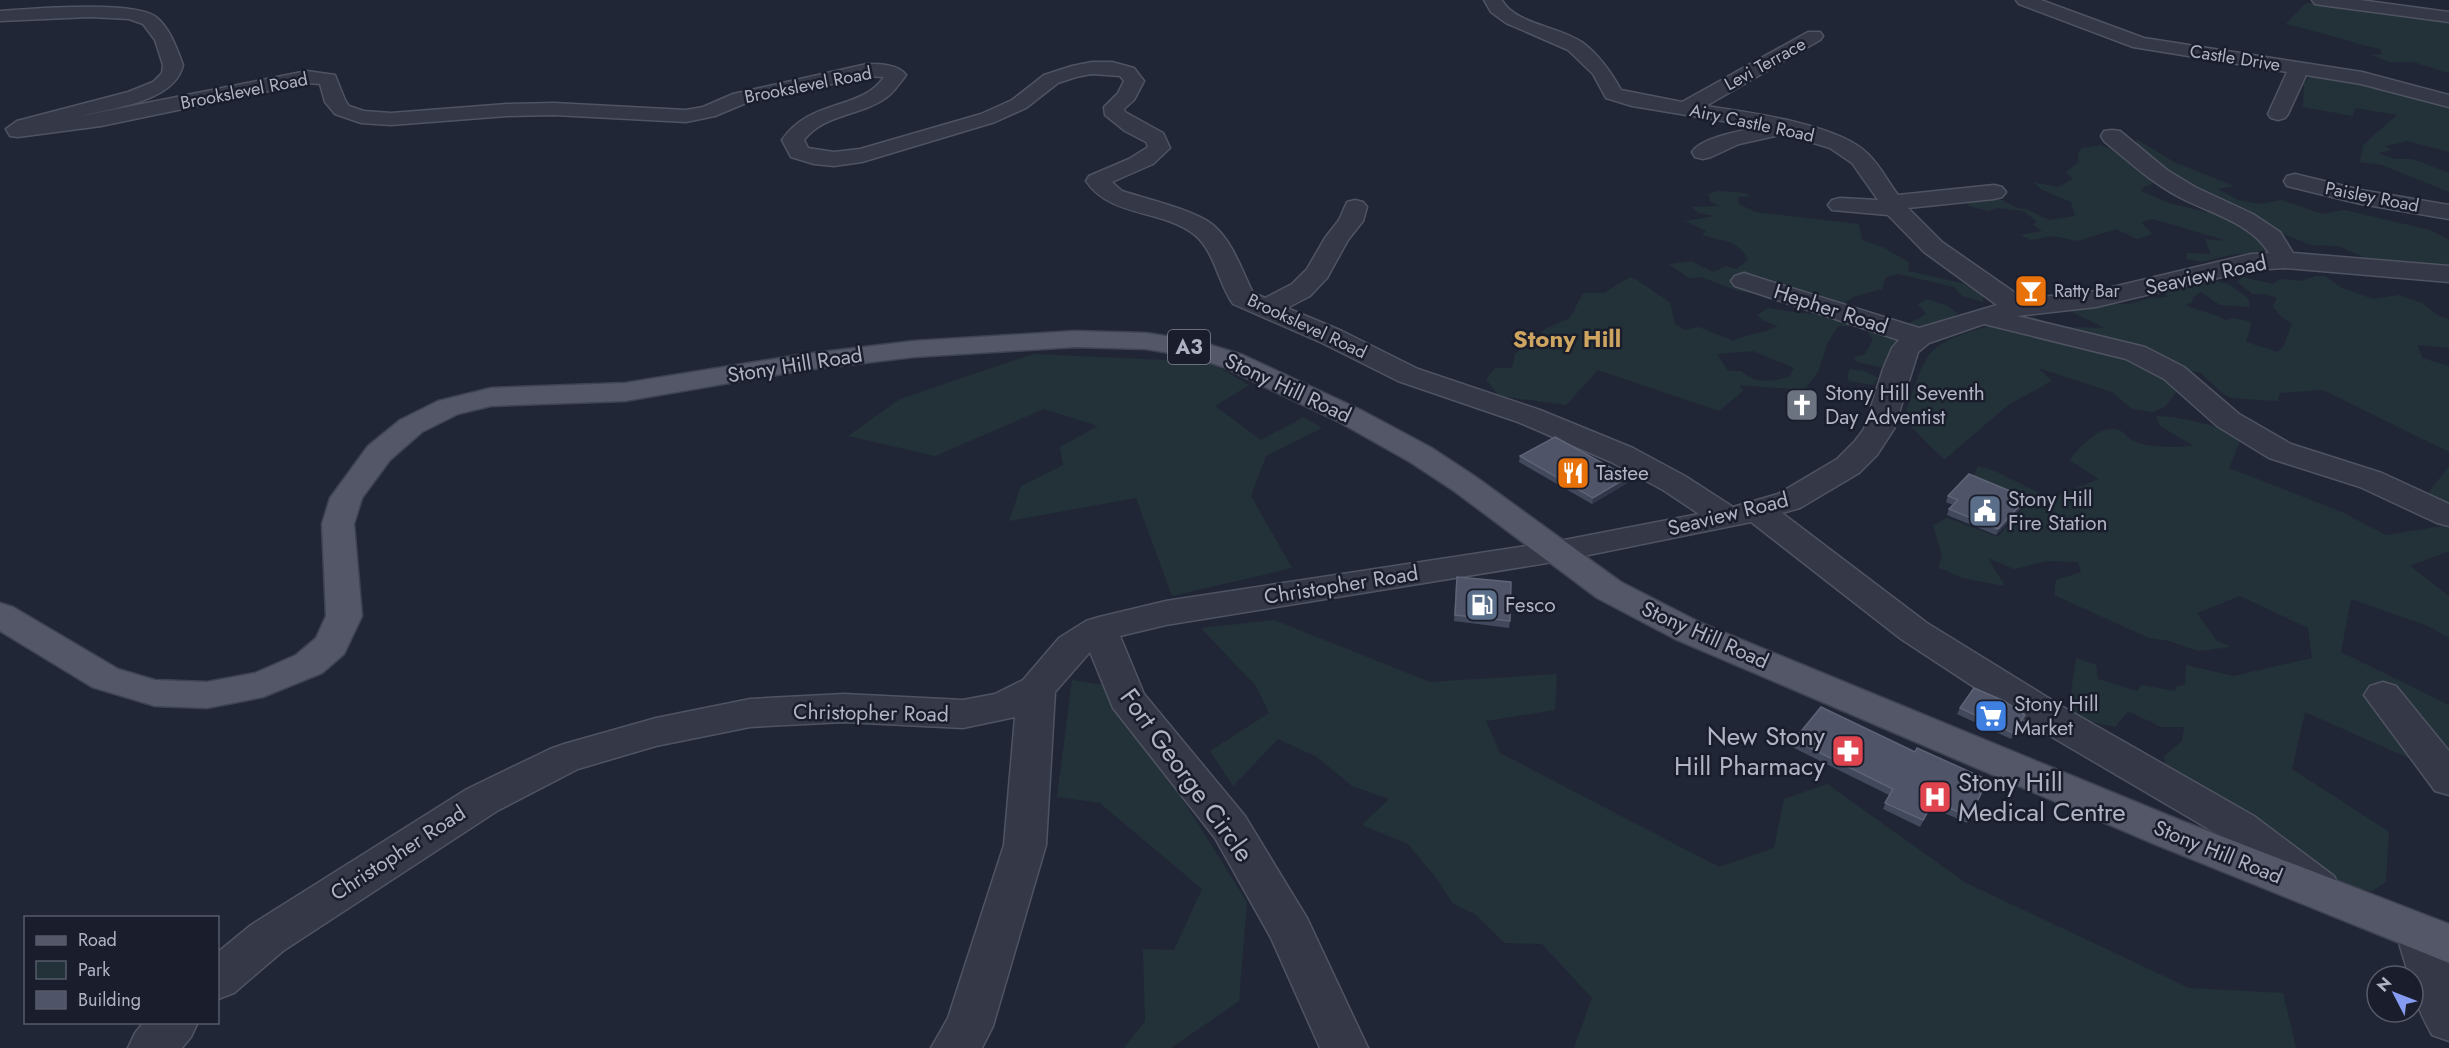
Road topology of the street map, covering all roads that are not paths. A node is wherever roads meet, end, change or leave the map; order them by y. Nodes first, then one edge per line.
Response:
1 (1493, 0) edge
2 (2025, 0) edge
3 (2321, 0) edge
4 (0, 16) edge
5 (2449, 17) edge
6 (1814, 36) dead end
7 (2300, 68) junction
8 (2449, 101) edge
9 (1685, 109) junction
10 (2278, 114) dead end
11 (1786, 128) junction
12 (2112, 136) dead end
13 (1703, 152) dead end
14 (2295, 181) dead end
15 (1994, 192) dead end
16 (1840, 205) dead end
17 (1893, 206) junction
18 (1355, 207) dead end
19 (2449, 212) edge
20 (2284, 260) junction
21 (2449, 274) edge
22 (1744, 281) dead end
23 (2019, 308) junction
24 (1264, 309) junction
25 (1985, 315) junction
26 (1919, 337) junction
27 (1743, 515) junction
28 (2449, 516) edge
29 (1559, 551) junction
30 (0, 615) edge
31 (1099, 629) junction
32 (1036, 689) junction
33 (2383, 695) dead end
34 (2449, 780) edge
35 (2327, 896) junction
36 (2434, 939) edge
37 (219, 979) edge
38 (2449, 1020) edge
39 (173, 1024) edge
40 (152, 1048) edge
41 (955, 1048) edge
42 (1344, 1048) edge

1 - 9 street, Airy Castle Road
2 - 7 street, Castle Drive
3 - 5 street
4 - 24 street, Brookslevel Road
6 - 9 street, Levi Terrace
7 - 8 street, Castle Drive
7 - 10 street
9 - 11 street, Airy Castle Road
11 - 13 street
11 - 17 street, Airy Castle Road
12 - 20 street
14 - 19 street, Paisley Road
15 - 17 street
16 - 17 street
17 - 23 street, Airy Castle Road
18 - 24 street
20 - 21 street, Seaview Road
20 - 23 street, Seaview Road
22 - 26 street, Hepher Road
23 - 25 street, Seaview Road
24 - 27 street, Brookslevel Road
25 - 26 street, Seaview Road
25 - 28 street
26 - 27 street, Seaview Road
27 - 29 street, Seaview Road
27 - 35 street, Brookslevel Road
29 - 30 main road, Stony Hill Road / A3
29 - 31 street, Christopher Road
29 - 35 main road, Stony Hill Road / A3
31 - 32 street, Christopher Road
31 - 42 street, Fort George Circle
32 - 37 street, Christopher Road
32 - 41 street
33 - 34 street
35 - 36 main road, Stony Hill Road / A3
36 - 38 street
39 - 40 street

